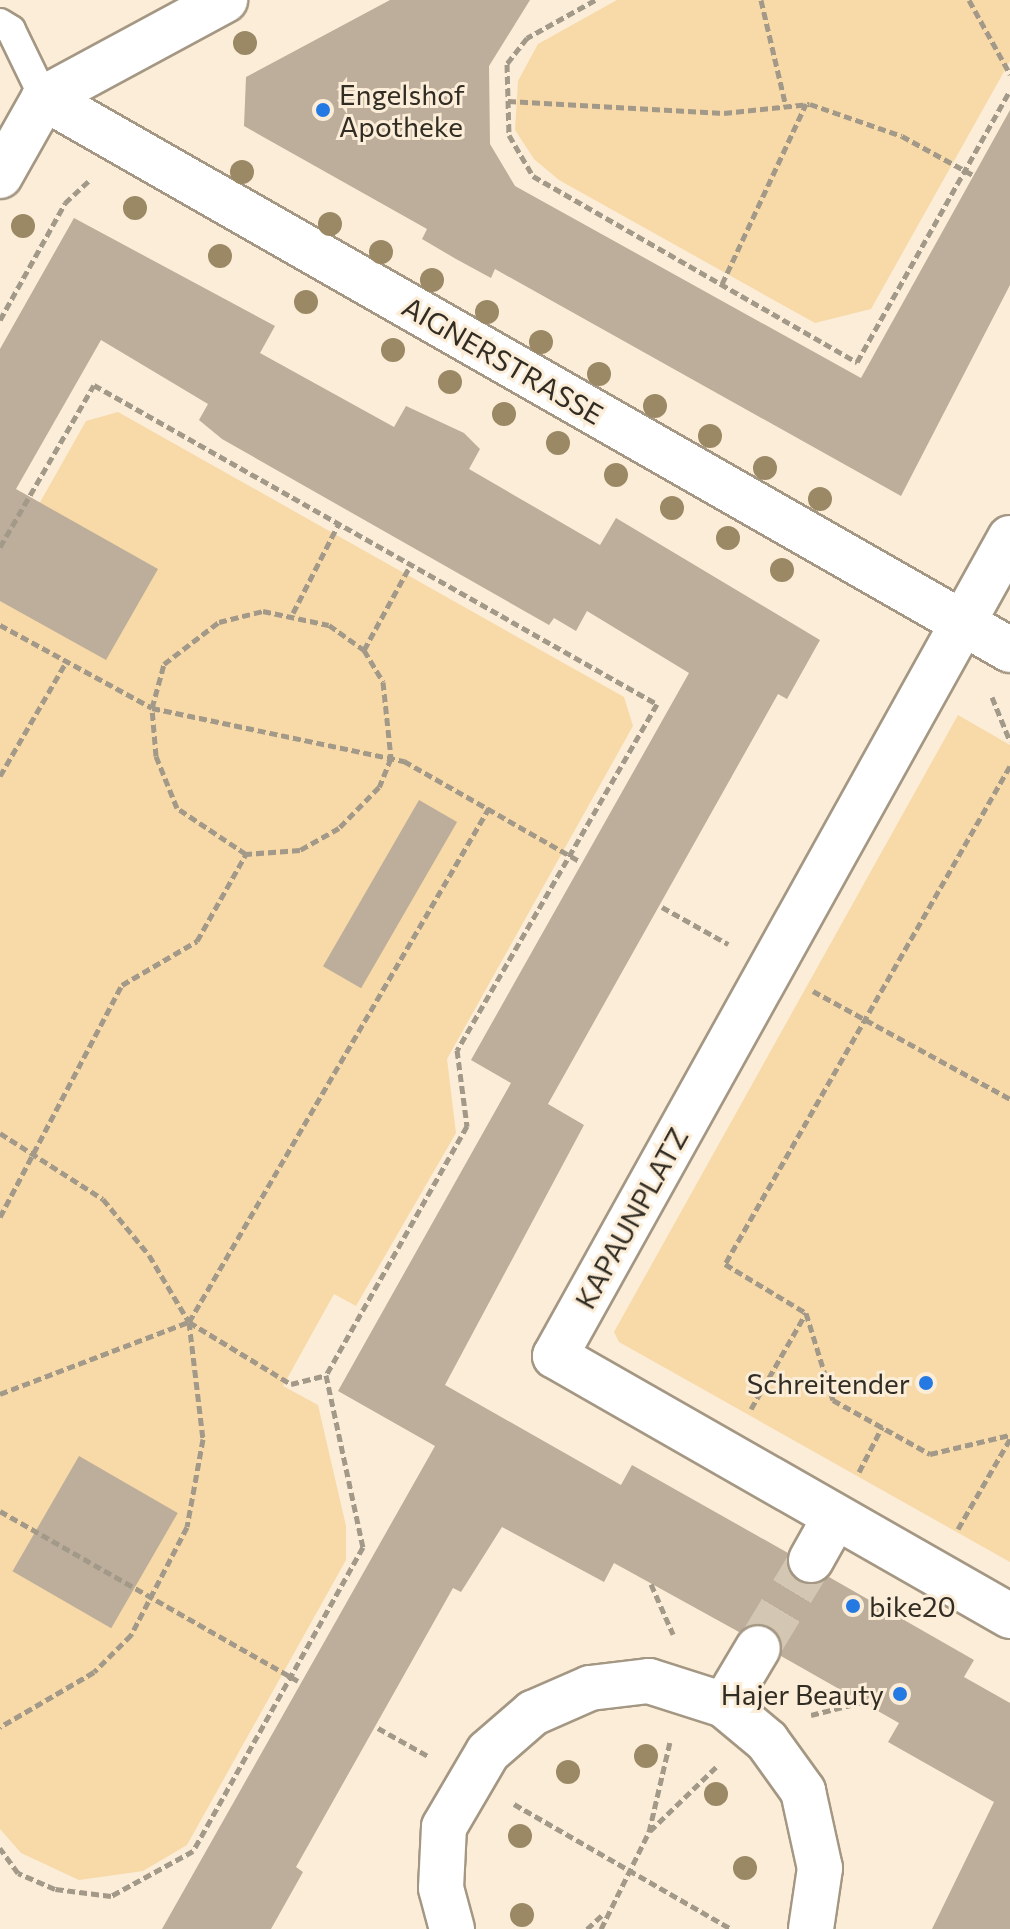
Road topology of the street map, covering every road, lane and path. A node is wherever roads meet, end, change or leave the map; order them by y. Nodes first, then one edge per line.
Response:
1 (225, 0) edge
2 (595, 0) edge
3 (761, 0) edge
4 (969, 0) edge
5 (0, 23) edge
6 (1010, 74) edge
7 (1010, 91) edge
8 (44, 98) junction
9 (508, 101) junction
10 (806, 104) junction
11 (786, 107) junction
12 (129, 146) junction
13 (965, 172) junction
14 (973, 175) dead end
15 (0, 176) edge
16 (722, 284) junction
17 (0, 320) edge
18 (339, 523) junction
19 (1010, 538) edge
20 (0, 547) edge
21 (411, 564) junction
22 (293, 613) junction
23 (962, 622) junction
24 (0, 625) edge
25 (364, 650) junction
26 (1010, 650) edge
27 (65, 664) junction
28 (152, 708) junction
29 (391, 758) junction
30 (1010, 766) edge
31 (0, 776) edge
32 (489, 808) junction
33 (567, 853) junction
34 (246, 854) junction
35 (579, 861) dead end
36 (865, 1019) junction
37 (1010, 1099) edge
38 (0, 1133) edge
39 (35, 1152) junction
40 (0, 1217) edge
41 (806, 1313) junction
42 (189, 1322) junction
43 (326, 1375) junction
44 (765, 1384) dead end
45 (0, 1394) edge
46 (1010, 1437) edge
47 (973, 1502) dead end
48 (0, 1511) edge
49 (834, 1519) junction
50 (811, 1560) tunnel mouth
51 (651, 1584) dead end
52 (153, 1598) junction
53 (1010, 1616) edge
54 (758, 1648) tunnel mouth
55 (289, 1676) junction
56 (298, 1681) dead end
57 (684, 1687) junction
58 (724, 1705) junction
59 (0, 1727) edge
60 (378, 1728) dead end
61 (471, 1779) junction
62 (0, 1848) edge
63 (627, 1870) junction
64 (605, 1912) junction
65 (452, 1929) edge
66 (587, 1929) edge
67 (601, 1929) edge
68 (731, 1929) edge
69 (811, 1929) edge

1 - 8 street
2 - 9 path
3 - 11 path
4 - 6 path
5 - 8 lane
7 - 13 path
8 - 12 street, AIGNERSTRASSE
8 - 15 street
9 - 11 path
9 - 16 path
10 - 11 path
10 - 13 path
10 - 16 path
12 - 17 path
12 - 23 street, AIGNERSTRASSE
13 - 14 path
13 - 16 path
18 - 20 path
18 - 21 path
18 - 22 path
19 - 23 street, KAPAUNPLATZ
21 - 25 path
21 - 33 path
22 - 25 path
22 - 28 path
23 - 26 street
23 - 49 street, KAPAUNPLATZ
24 - 27 path
25 - 29 path
27 - 28 path
27 - 31 path
28 - 29 path
28 - 34 path
29 - 32 path
29 - 34 path
30 - 36 path
32 - 33 path
32 - 42 path
33 - 35 path
33 - 43 path
34 - 39 path
36 - 37 path
36 - 41 path
38 - 39 path
39 - 40 path
39 - 42 path
41 - 44 path
41 - 46 path
42 - 43 path
42 - 45 path
42 - 52 path
43 - 55 path
46 - 47 path
48 - 52 path
49 - 50 street
49 - 53 street, KAPAUNPLATZ
51 - 57 path
52 - 55 path
52 - 59 path
54 - 58 street
55 - 56 path
55 - 62 path
57 - 58 street
57 - 61 street
57 - 63 path
58 - 69 street
60 - 61 path
61 - 63 path
61 - 65 street
63 - 64 path
63 - 68 path
64 - 66 path
64 - 67 path

